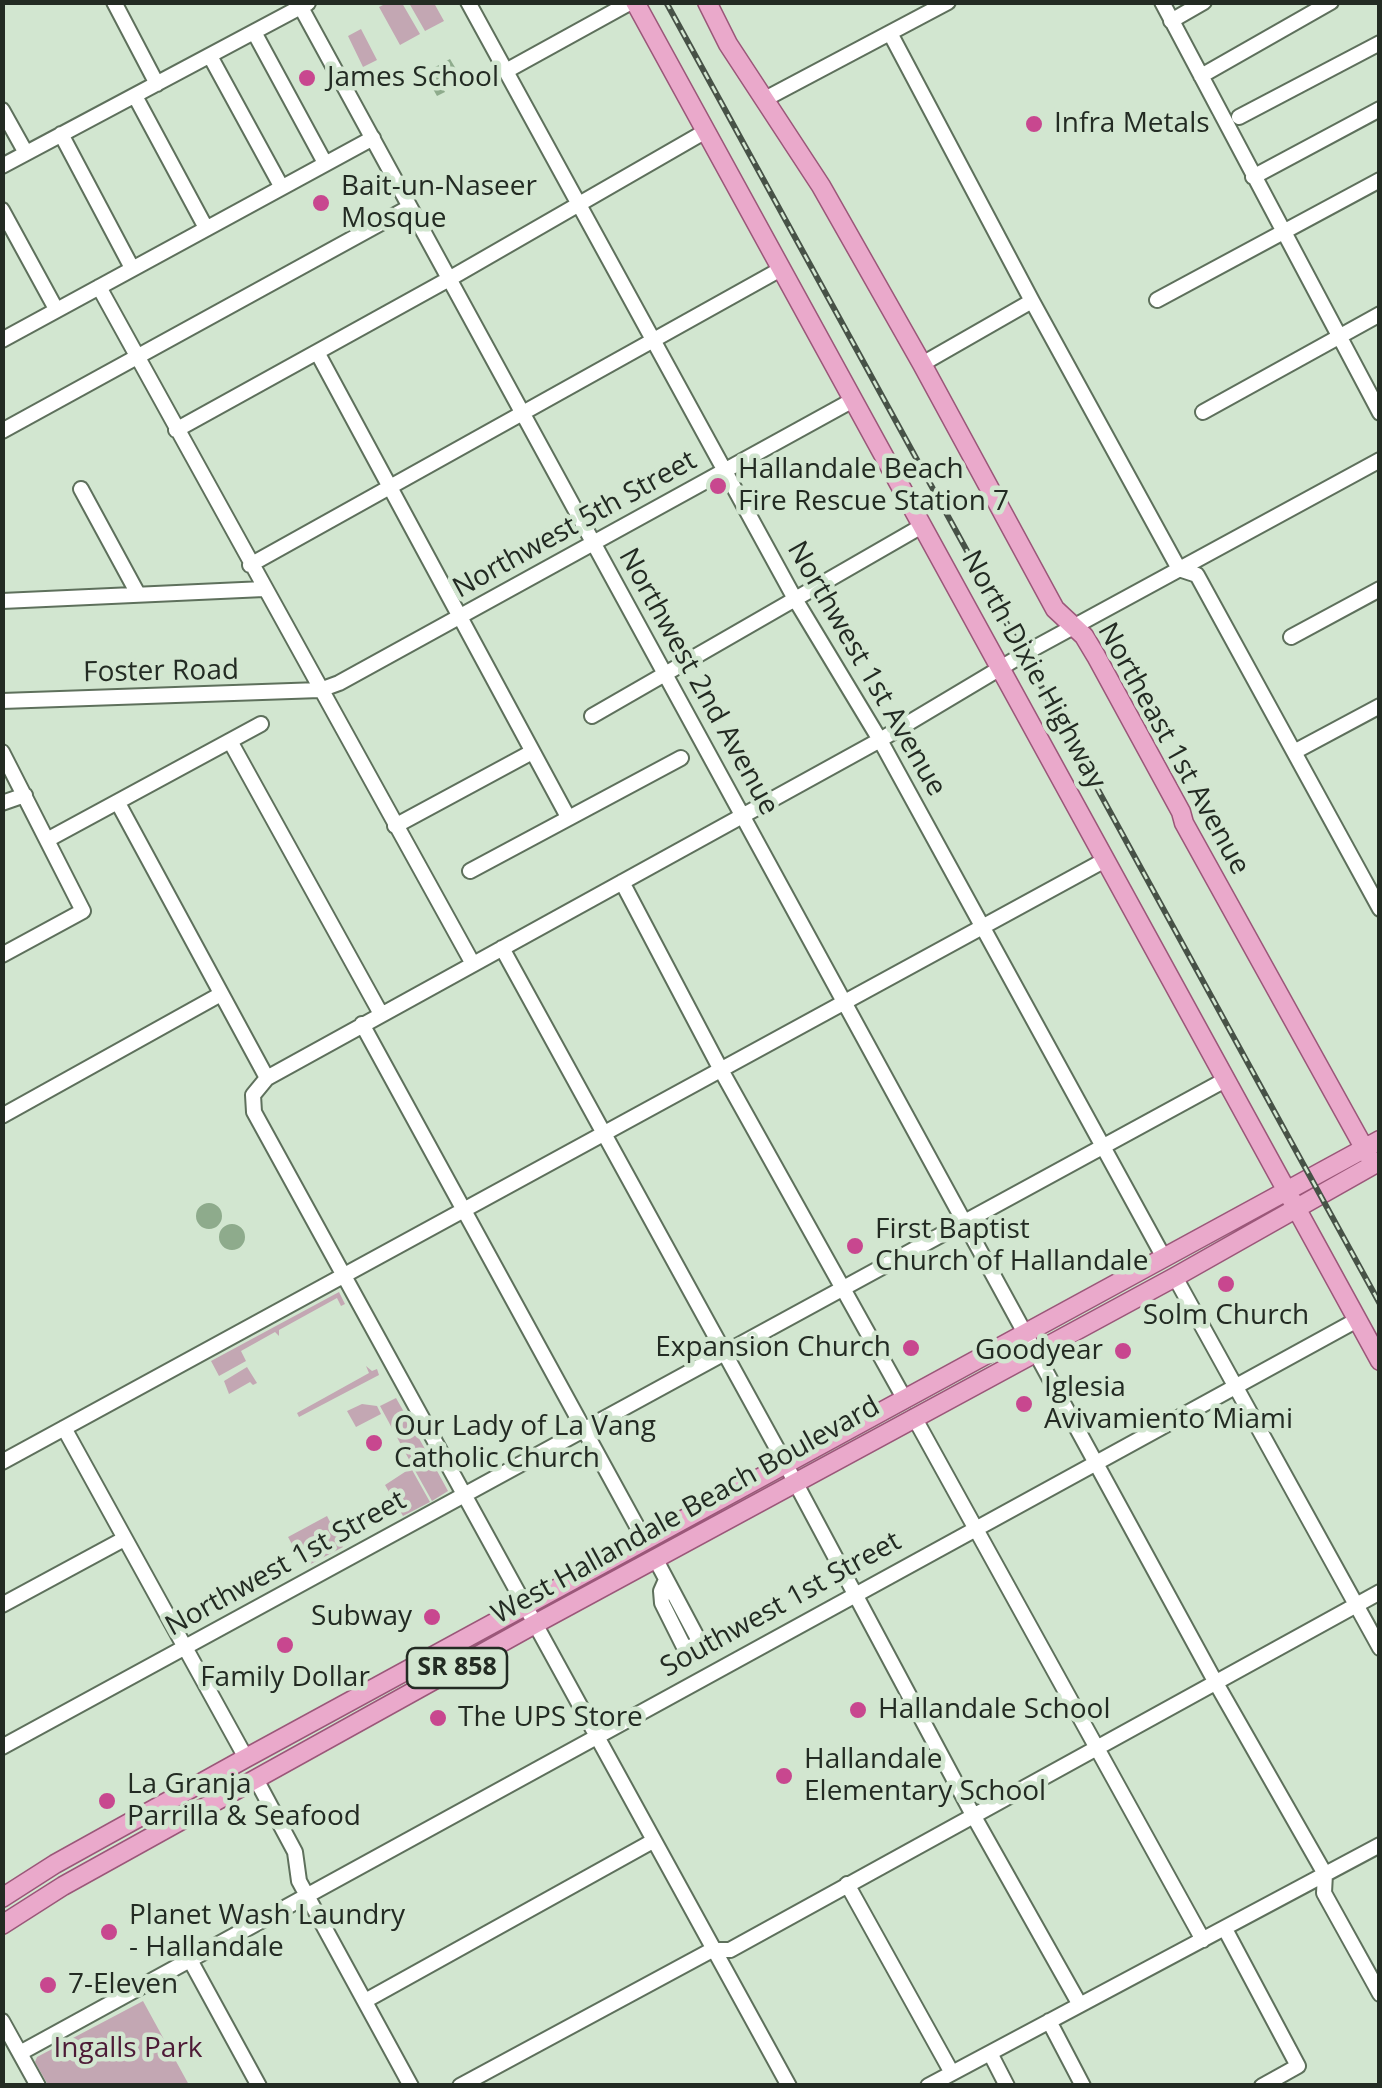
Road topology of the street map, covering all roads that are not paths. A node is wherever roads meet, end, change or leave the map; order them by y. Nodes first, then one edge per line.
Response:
1 (114, 2) edge
2 (468, 2) edge
3 (633, 2) edge
4 (707, 2) edge
5 (948, 2) edge
6 (1162, 2) edge
7 (1204, 2) edge
8 (1331, 2) edge
9 (302, 4) edge
10 (1171, 21) junction
11 (254, 32) junction
12 (890, 33) junction
13 (1380, 43) edge
14 (210, 56) junction
15 (506, 71) junction
16 (1201, 76) junction
17 (157, 84) junction
18 (135, 96) junction
19 (765, 99) junction
20 (1380, 108) edge
21 (2, 110) edge
22 (1239, 117) dead end
23 (706, 131) junction
24 (61, 134) junction
25 (373, 138) junction
26 (26, 153) junction
27 (325, 163) junction
28 (2, 166) edge
29 (1253, 177) junction
30 (1380, 180) edge
31 (282, 186) junction
32 (578, 204) junction
33 (410, 207) junction
34 (2, 210) edge
35 (206, 228) junction
36 (1283, 230) junction
37 (132, 268) junction
38 (781, 269) junction
39 (449, 280) junction
40 (99, 286) junction
41 (1157, 300) dead end
42 (1032, 301) junction
43 (56, 309) junction
44 (1380, 314) edge
45 (1338, 335) junction
46 (2, 340) edge
47 (653, 340) junction
48 (316, 352) junction
49 (137, 358) junction
50 (922, 364) junction
51 (853, 400) junction
52 (522, 412) junction
53 (1203, 412) dead end
54 (1380, 413) edge
55 (2, 430) edge
56 (176, 430) junction
57 (1380, 460) edge
58 (725, 471) junction
59 (389, 486) junction
60 (82, 490) dead end
61 (922, 526) junction
62 (594, 544) junction
63 (250, 565) junction
64 (1180, 568) junction
65 (2, 584) edge
66 (264, 589) junction
67 (1380, 590) edge
68 (138, 594) junction
69 (795, 599) junction
70 (7, 600) edge
71 (461, 616) junction
72 (1073, 628) junction
73 (1291, 638) dead end
74 (1001, 670) junction
75 (666, 675) junction
76 (320, 690) junction
77 (2, 701) edge
78 (1380, 706) edge
79 (592, 716) dead end
80 (260, 724) dead end
81 (880, 740) junction
82 (230, 742) junction
83 (2, 752) edge
84 (532, 752) junction
85 (1294, 752) junction
86 (681, 758) dead end
87 (26, 795) junction
88 (2, 803) edge
89 (118, 803) junction
90 (742, 815) junction
91 (568, 817) junction
92 (395, 826) junction
93 (47, 840) junction
94 (1105, 860) junction
95 (470, 871) dead end
96 (622, 882) junction
97 (1380, 910) edge
98 (982, 925) junction
99 (502, 948) junction
100 (2, 955) edge
101 (473, 964) junction
102 (220, 994) junction
103 (844, 1002) junction
104 (382, 1014) junction
105 (362, 1024) junction
106 (721, 1070) junction
107 (267, 1078) junction
108 (1225, 1080) junction
109 (2, 1116) edge
110 (604, 1133) junction
111 (1102, 1146) junction
112 (1375, 1157) edge
113 (1285, 1190) junction
114 (1294, 1207) junction
115 (462, 1210) junction
116 (965, 1221) junction
117 (1163, 1256) junction
118 (343, 1275) junction
119 (1174, 1277) junction
120 (843, 1288) junction
121 (1357, 1320) junction
122 (1026, 1332) junction
123 (1036, 1352) junction
124 (724, 1353) junction
125 (1380, 1361) edge
126 (1236, 1384) junction
127 (904, 1398) junction
128 (914, 1417) junction
129 (64, 1428) junction
130 (584, 1430) junction
131 (1096, 1461) junction
132 (2, 1462) edge
133 (785, 1463) junction
134 (795, 1482) junction
135 (463, 1495) junction
136 (975, 1528) junction
137 (124, 1539) junction
138 (645, 1541) junction
139 (656, 1560) junction
140 (666, 1582) dead end
141 (1380, 1592) edge
142 (856, 1593) junction
143 (2, 1605) edge
144 (1356, 1605) junction
145 (526, 1607) junction
146 (535, 1624) junction
147 (184, 1648) junction
148 (1380, 1648) edge
149 (1216, 1682) junction
150 (595, 1736) junction
151 (284, 1737) junction
152 (2, 1747) edge
153 (1098, 1747) junction
154 (246, 1758) junction
155 (257, 1781) junction
156 (224, 1799) junction
157 (973, 1815) junction
158 (653, 1840) junction
159 (1380, 1845) edge
160 (1325, 1874) junction
161 (847, 1884) junction
162 (307, 1894) junction
163 (2, 1898) edge
164 (2, 1925) edge
165 (1225, 1928) junction
166 (1202, 1940) junction
167 (712, 1950) junction
168 (189, 1958) junction
169 (1380, 1994) edge
170 (365, 2002) junction
171 (1080, 2005) junction
172 (2, 2022) edge
173 (1049, 2022) junction
174 (20, 2053) junction
175 (990, 2053) junction
176 (952, 2072) junction
177 (33, 2084) edge
178 (259, 2086) edge
179 (411, 2086) edge
180 (460, 2086) edge
181 (789, 2086) edge
182 (928, 2086) edge
183 (1007, 2086) edge
184 (1083, 2086) edge
185 (1262, 2086) edge

1 - 17 street
2 - 15 street, Northwest 1st Avenue
3 - 15 street
3 - 23 main road, North Dixie Highway
4 - 19 main road, Northeast 1st Avenue
5 - 12 street
6 - 10 street
7 - 10 street
8 - 16 street
9 - 11 street
9 - 25 street, Northwest 2nd Avenue
10 - 16 street
11 - 14 street
11 - 27 street
12 - 19 street
12 - 42 street
13 - 22 street
14 - 17 street
14 - 31 street
15 - 32 street, Northwest 1st Avenue
16 - 29 street
17 - 18 street
18 - 24 street
18 - 35 street
19 - 50 main road, Northeast 1st Avenue
20 - 29 street
21 - 26 street
23 - 32 street
23 - 38 main road, North Dixie Highway
24 - 26 street
24 - 37 street
25 - 27 street
25 - 33 street, Northwest 2nd Avenue
26 - 28 street
27 - 31 street
29 - 36 street
30 - 36 street
31 - 35 street
32 - 39 street
32 - 47 street, Northwest 1st Avenue
33 - 39 street, Northwest 2nd Avenue
33 - 49 street
34 - 43 street
35 - 37 street
36 - 41 street
36 - 45 street
37 - 40 street
38 - 47 street
38 - 51 main road, North Dixie Highway
39 - 48 street
39 - 52 street, Northwest 2nd Avenue
40 - 43 street
40 - 49 street
42 - 50 street
42 - 64 street
43 - 46 street
44 - 45 street
45 - 53 street
45 - 54 street
47 - 52 street
47 - 58 street, Northwest 1st Avenue
48 - 56 street
48 - 59 street
49 - 55 street
49 - 56 street
50 - 72 main road, Northeast 1st Avenue
51 - 58 street, Northwest 5th Street
51 - 61 main road, North Dixie Highway
52 - 59 street
52 - 62 street, Northwest 2nd Avenue
56 - 63 street
57 - 64 street
58 - 62 street, Northwest 5th Street
58 - 69 street, Northwest 1st Avenue
59 - 63 street
59 - 71 street
60 - 68 street
61 - 69 street
61 - 74 main road, North Dixie Highway
62 - 71 street, Northwest 5th Street
62 - 75 street, Northwest 2nd Avenue
63 - 66 street
64 - 72 street
64 - 85 street
65 - 70 street
66 - 68 street
66 - 76 street
67 - 73 street
68 - 70 street
69 - 75 street
69 - 81 street, Northwest 1st Avenue
71 - 76 street, Northwest 5th Street
71 - 84 street
72 - 74 street
72 - 112 main road, Northeast 1st Avenue
74 - 81 street
74 - 94 main road, North Dixie Highway
75 - 79 street
75 - 90 street, Northwest 2nd Avenue
76 - 77 street, Foster Road
76 - 92 street
78 - 85 street
80 - 82 street
81 - 90 street
81 - 98 street, Northwest 1st Avenue
82 - 89 street
82 - 104 street
83 - 87 street
84 - 91 street
84 - 92 street
85 - 97 street
86 - 91 street
87 - 88 street
87 - 93 street
89 - 93 street
89 - 102 street
90 - 96 street
90 - 103 street, Northwest 2nd Avenue
91 - 95 street
92 - 101 street
93 - 100 street
94 - 98 street
94 - 108 main road, North Dixie Highway
96 - 99 street
96 - 106 street
98 - 103 street
98 - 111 street, Northwest 1st Avenue
99 - 101 street
99 - 110 street
101 - 104 street
102 - 107 street
102 - 109 street
103 - 106 street
103 - 116 street, Northwest 2nd Avenue
104 - 105 street
105 - 107 street
105 - 115 street
106 - 110 street
106 - 120 street
107 - 118 street
108 - 111 street, Northwest 1st Street
108 - 113 main road, North Dixie Highway
110 - 115 street
110 - 124 street
111 - 116 street, Northwest 1st Street
111 - 117 street, Northwest 1st Avenue
112 - 113 main road, SR 858
112 - 114 main road, SR 858
113 - 114 main road, North Dixie Highway
113 - 117 main road, West Hallandale Beach Boulevard / SR 858
114 - 119 main road, West Hallandale Beach Boulevard / SR 858
114 - 121 main road, North Dixie Highway
115 - 118 street
115 - 130 street
116 - 120 street, Northwest 1st Street
116 - 122 street, Northwest 2nd Avenue
117 - 122 main road, West Hallandale Beach Boulevard / SR 858
118 - 129 street
118 - 135 street
119 - 123 main road, West Hallandale Beach Boulevard / SR 858
119 - 126 street
120 - 124 street, Northwest 1st Street
120 - 127 street
121 - 125 main road, North Dixie Highway
121 - 126 street, Southwest 1st Street
122 - 123 street, Northwest 2nd Avenue
122 - 127 main road, West Hallandale Beach Boulevard / SR 858
123 - 128 main road, West Hallandale Beach Boulevard / SR 858
123 - 131 street, Northwest 2nd Avenue
124 - 130 street, Northwest 1st Street
124 - 133 street
126 - 131 street, Southwest 1st Street
126 - 144 street
127 - 133 main road, West Hallandale Beach Boulevard / SR 858
128 - 134 main road, West Hallandale Beach Boulevard / SR 858
128 - 136 street
129 - 132 street
129 - 137 street
130 - 135 street, Northwest 1st Street
130 - 138 street
131 - 136 street, Southwest 1st Street
131 - 149 street, Northwest 2nd Avenue
133 - 134 street
133 - 138 main road, West Hallandale Beach Boulevard / SR 858
134 - 139 main road, West Hallandale Beach Boulevard / SR 858
134 - 142 street
135 - 145 street
135 - 147 street, Northwest 1st Street
136 - 142 street, Southwest 1st Street
136 - 153 street
137 - 143 street
137 - 147 street
138 - 145 main road, West Hallandale Beach Boulevard / SR 858
139 - 140 street
139 - 146 main road, West Hallandale Beach Boulevard / SR 858
141 - 144 street
142 - 150 street, Southwest 1st Street
142 - 157 street
144 - 148 street
144 - 149 street
145 - 146 street
145 - 151 main road, West Hallandale Beach Boulevard / SR 858
146 - 150 street
146 - 155 main road, West Hallandale Beach Boulevard / SR 858
147 - 152 street, Northwest 1st Street
147 - 154 street
149 - 153 street
149 - 160 street, Northwest 2nd Avenue
150 - 158 street
150 - 162 street, Southwest 1st Street
151 - 154 main road, West Hallandale Beach Boulevard / SR 858
151 - 155 main road
153 - 157 street
153 - 166 street
154 - 156 main road
154 - 163 main road, West Hallandale Beach Boulevard / SR 858
155 - 156 main road, West Hallandale Beach Boulevard / SR 858
155 - 162 street
156 - 164 main road, West Hallandale Beach Boulevard / SR 858
157 - 161 street
157 - 171 street
158 - 167 street
158 - 170 street
159 - 160 street
160 - 165 street
160 - 169 street, Northwest 2nd Avenue
161 - 167 street
161 - 176 street
162 - 168 street, Southwest 1st Street
162 - 170 street
165 - 166 street
165 - 185 street
166 - 171 street
167 - 180 street
167 - 181 street
168 - 174 street, Southwest 1st Street
168 - 178 street
170 - 179 street
171 - 173 street
172 - 174 street
173 - 175 street
173 - 184 street
174 - 177 street
175 - 176 street
175 - 183 street
176 - 182 street

